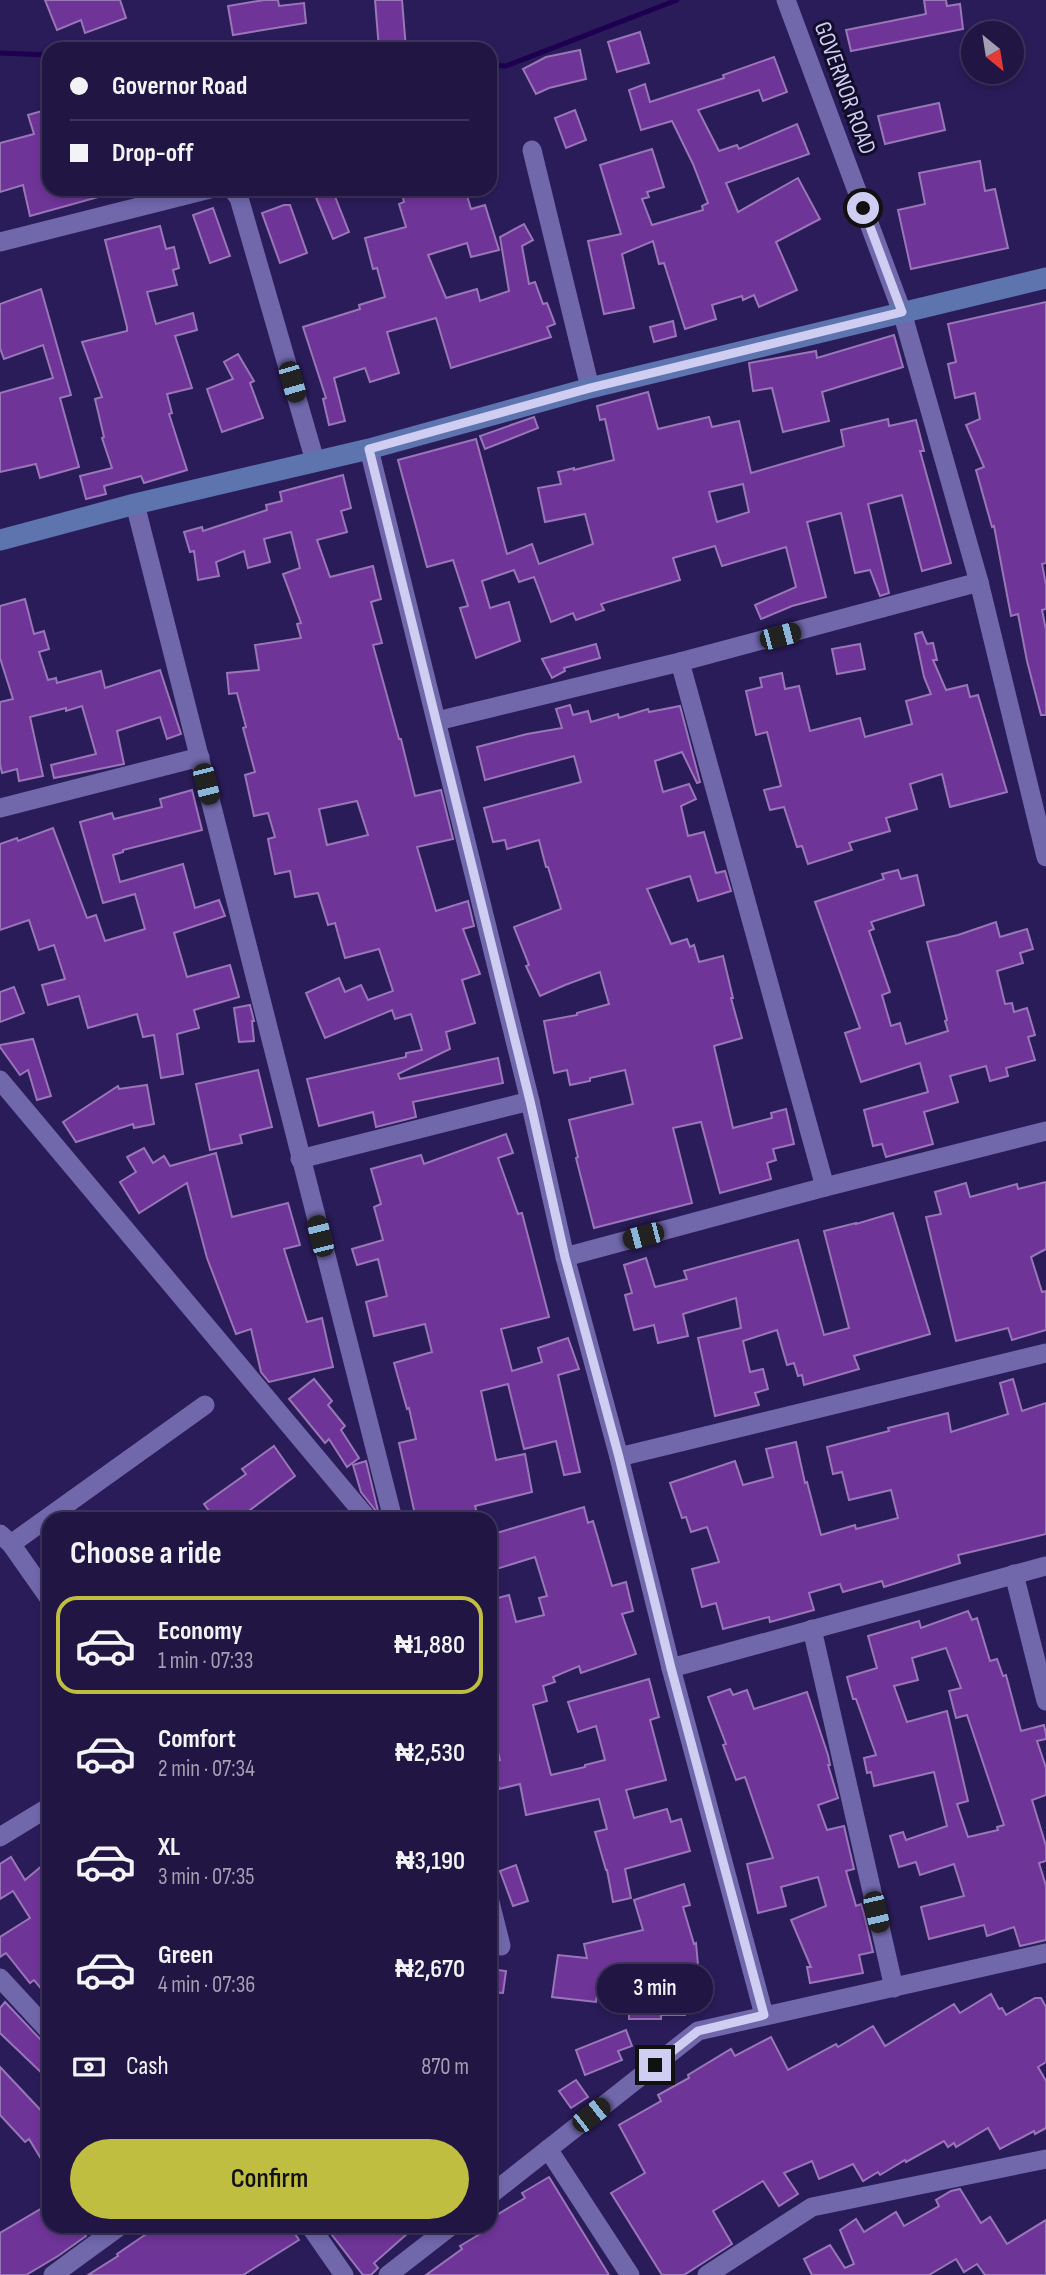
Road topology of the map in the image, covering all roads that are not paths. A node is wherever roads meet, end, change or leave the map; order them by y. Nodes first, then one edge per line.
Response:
1 (786, 0) edge
2 (532, 150) dead end
3 (182, 196) edge
4 (237, 196) edge
5 (0, 242) edge
6 (1046, 278) edge
7 (902, 312) junction
8 (590, 388) junction
9 (369, 449) junction
10 (315, 461) junction
11 (135, 505) junction
12 (0, 540) edge
13 (979, 582) junction
14 (680, 662) junction
15 (437, 722) junction
16 (200, 757) junction
17 (0, 808) edge
18 (1046, 856) edge
19 (0, 1080) edge
20 (530, 1101) junction
21 (1046, 1131) edge
22 (300, 1159) junction
23 (825, 1187) junction
24 (565, 1257) junction
25 (1046, 1353) edge
26 (205, 1405) dead end
27 (619, 1457) junction
28 (46, 1512) edge
29 (362, 1512) edge
30 (391, 1512) edge
31 (42, 1515) edge
32 (6, 1539) edge
33 (1046, 1566) edge
34 (1014, 1574) junction
35 (42, 1588) edge
36 (812, 1629) junction
37 (671, 1668) junction
38 (1046, 1701) edge
39 (42, 1811) edge
40 (0, 1837) edge
41 (497, 1930) edge
42 (501, 1946) dead end
43 (1046, 1953) edge
44 (0, 1978) edge
45 (894, 1989) junction
46 (764, 2015) junction
47 (42, 2023) edge
48 (548, 2149) junction
49 (1046, 2159) edge
50 (497, 2189) edge
51 (110, 2233) edge
52 (315, 2233) edge
53 (442, 2233) edge
54 (53, 2275) edge
55 (344, 2275) edge
56 (388, 2275) edge
57 (630, 2275) edge
58 (707, 2275) edge

1 - 7 street, GOVERNOR ROAD
2 - 8 street
3 - 5 street
4 - 10 street
6 - 7 street
7 - 8 street
7 - 13 street, GOVERNOR ROAD
8 - 9 street
9 - 10 street
9 - 15 street
10 - 11 street
11 - 12 street
11 - 16 street
13 - 14 street
13 - 18 street, GOVERNOR ROAD
14 - 15 street
14 - 23 street
15 - 20 street
16 - 17 street
16 - 22 street
19 - 29 street
20 - 22 street
20 - 24 street
21 - 23 street
22 - 30 street
23 - 24 street
24 - 27 street
25 - 27 street
26 - 28 street
27 - 37 street
31 - 32 street
32 - 35 street
33 - 34 street
34 - 36 street
34 - 38 street
36 - 37 street
36 - 45 street
37 - 46 street
39 - 40 street
41 - 42 street
43 - 45 street
44 - 47 street
45 - 46 street
46 - 48 street
48 - 50 street
48 - 57 street
49 - 58 street
51 - 54 street
52 - 55 street
53 - 56 street

